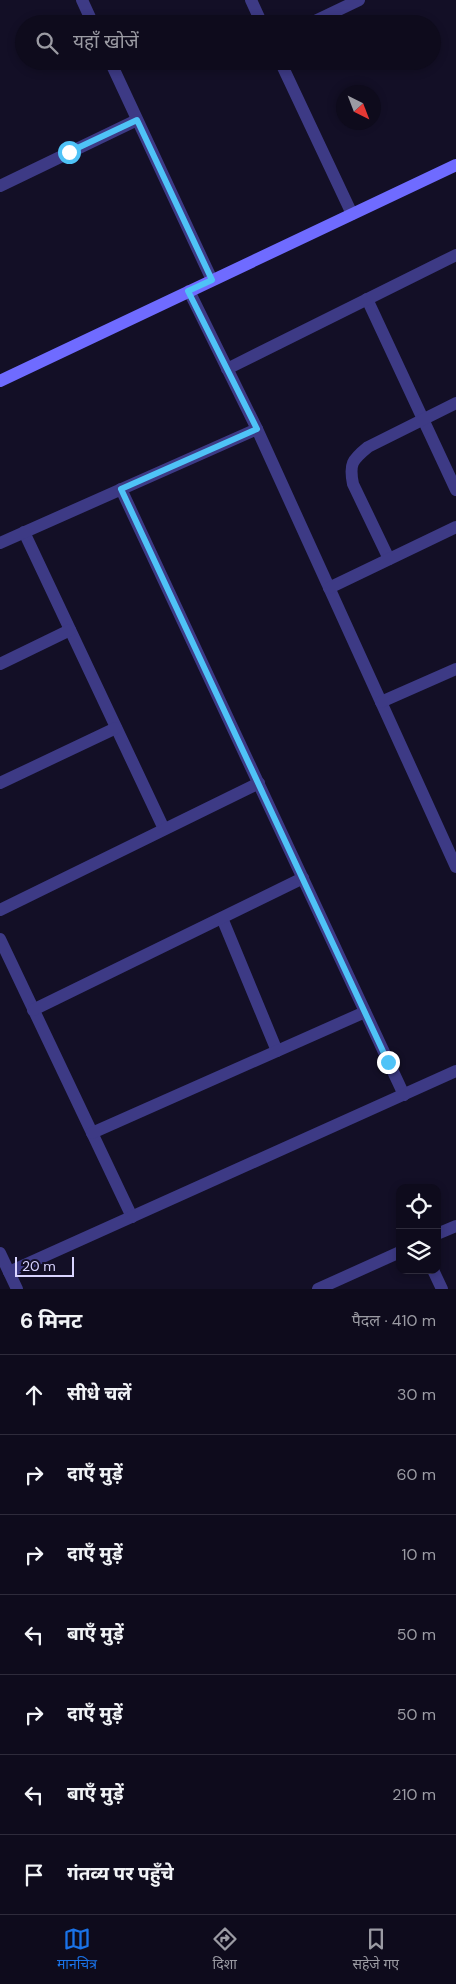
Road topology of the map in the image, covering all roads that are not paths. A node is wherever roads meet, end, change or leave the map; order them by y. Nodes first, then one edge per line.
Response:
1 (82, 0) edge
2 (251, 0) edge
3 (359, 0) edge
4 (89, 15) edge
5 (258, 15) edge
6 (328, 15) edge
7 (114, 70) edge
8 (284, 70) edge
9 (137, 120) junction
10 (456, 165) edge
11 (0, 186) edge
12 (352, 214) junction
13 (456, 255) edge
14 (212, 280) junction
15 (188, 291) junction
16 (367, 299) junction
17 (227, 369) junction
18 (0, 381) edge
19 (456, 404) edge
20 (424, 419) junction
21 (257, 429) junction
22 (121, 489) junction
23 (456, 490) edge
24 (456, 527) edge
25 (24, 532) junction
26 (0, 543) edge
27 (389, 560) junction
28 (329, 588) junction
29 (70, 630) junction
30 (0, 664) edge
31 (456, 669) edge
32 (381, 702) junction
33 (116, 728) junction
34 (0, 783) edge
35 (258, 783) junction
36 (164, 830) junction
37 (456, 867) edge
38 (303, 878) junction
39 (0, 910) edge
40 (222, 918) junction
41 (0, 939) edge
42 (34, 1010) junction
43 (365, 1012) junction
44 (277, 1051) junction
45 (456, 1071) edge
46 (404, 1095) junction
47 (92, 1134) junction
48 (132, 1217) junction
49 (456, 1226) edge
50 (441, 1232) edge
51 (0, 1253) edge
52 (396, 1254) edge
53 (9, 1272) junction
54 (435, 1274) edge
55 (17, 1289) edge
56 (318, 1289) edge
57 (442, 1289) edge

1 - 4 street
2 - 5 street
3 - 6 street
7 - 9 street
8 - 12 street
9 - 11 street
9 - 14 street
10 - 12 main road
12 - 14 main road
13 - 16 street
14 - 15 main road
15 - 17 street
15 - 18 main road
16 - 17 street
16 - 20 street
17 - 21 street
19 - 20 street
20 - 23 street
20 - 27 street
21 - 22 street
21 - 28 street
22 - 25 street
22 - 35 street
24 - 27 street
25 - 26 street
25 - 29 street
27 - 28 street
28 - 32 street
29 - 30 street
29 - 33 street
31 - 32 street
32 - 37 street
33 - 34 street
33 - 36 street
35 - 36 street
35 - 38 street
36 - 39 street
38 - 40 street
38 - 43 street
40 - 42 street
40 - 44 street
41 - 42 street
42 - 47 street
43 - 44 street
43 - 46 street
44 - 47 street
45 - 46 street
46 - 48 street
47 - 48 street
48 - 53 street
49 - 50 street
51 - 53 street
52 - 56 street
53 - 55 street
54 - 57 street

